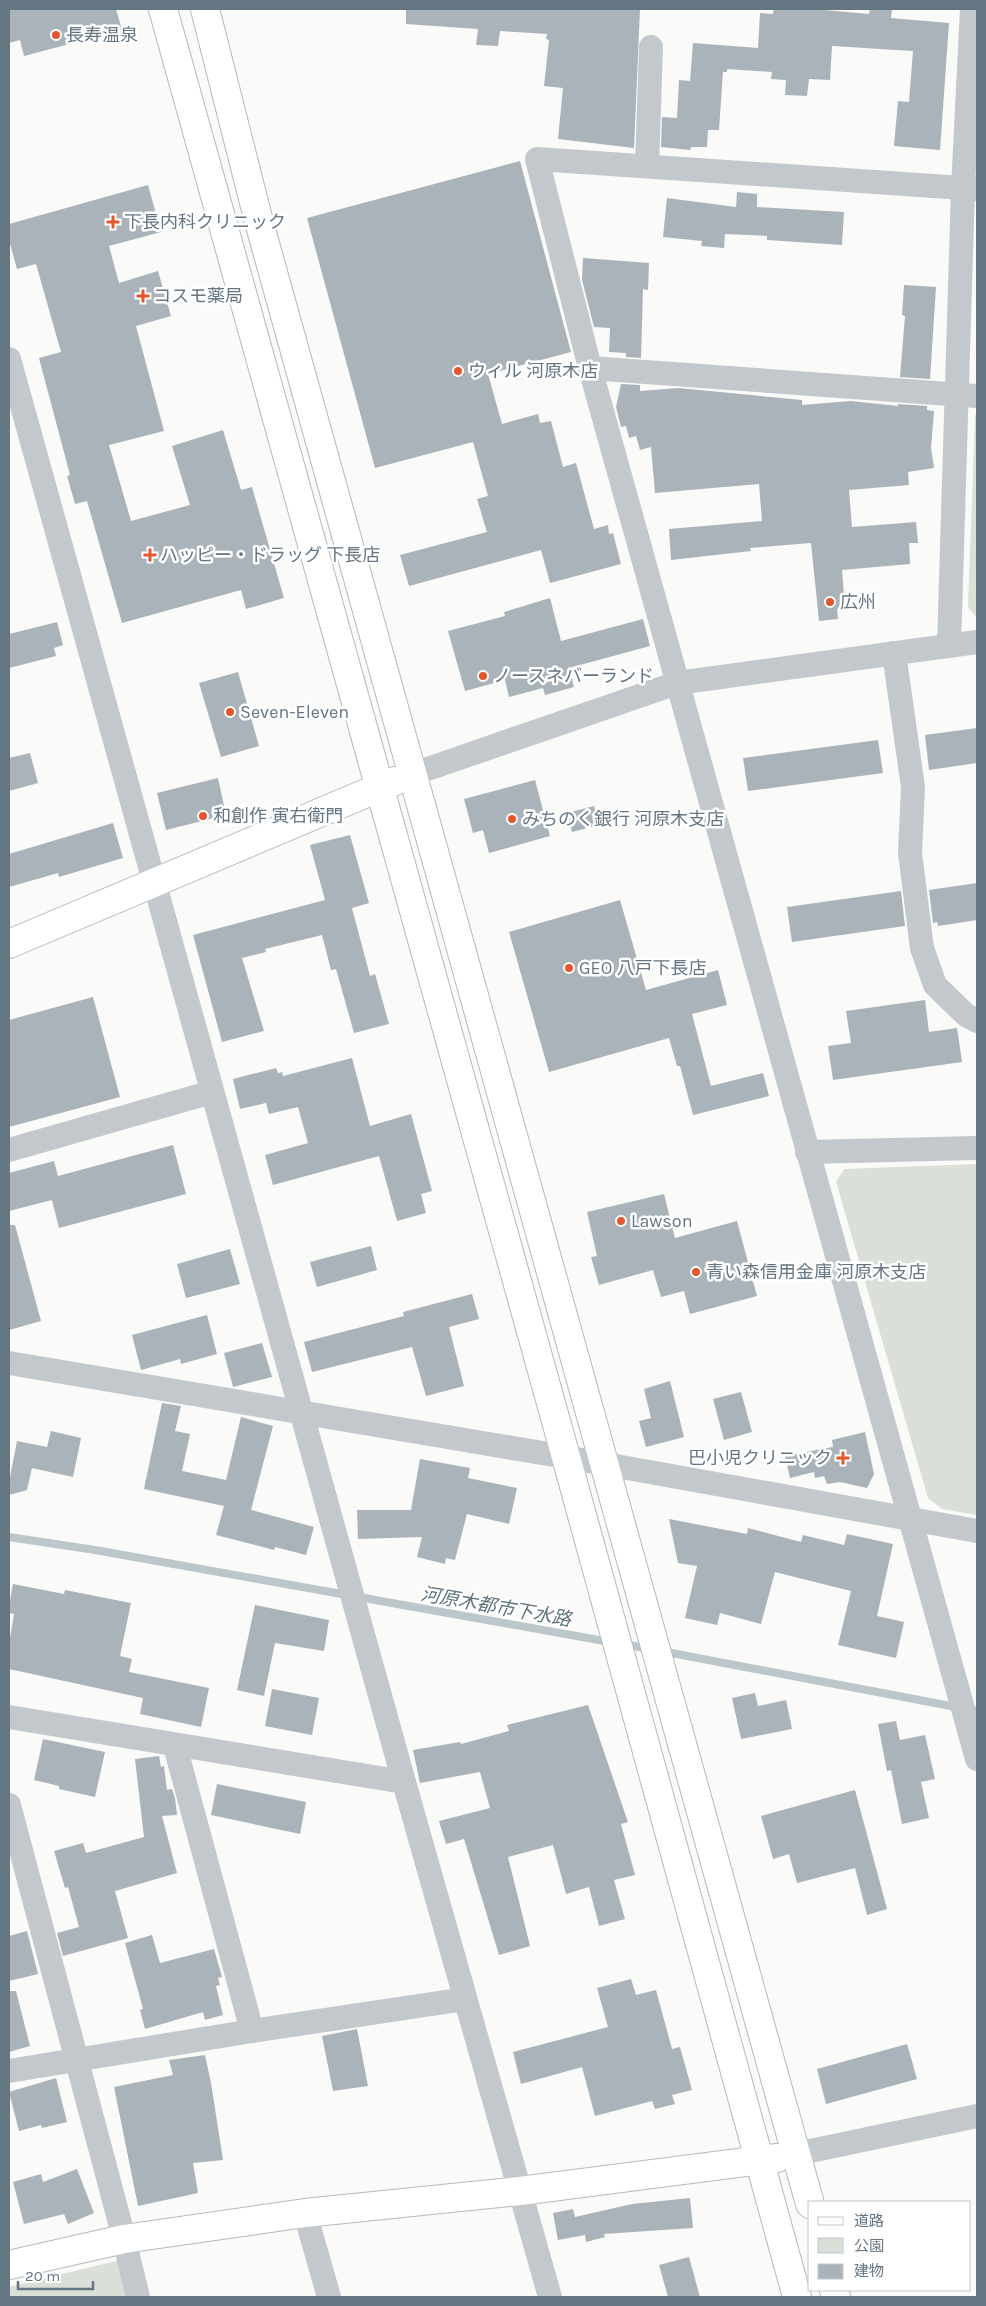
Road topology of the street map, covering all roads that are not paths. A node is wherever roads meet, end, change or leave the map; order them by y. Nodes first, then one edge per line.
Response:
1 (163, 9) edge
2 (205, 9) edge
3 (972, 9) edge
4 (652, 47) dead end
5 (647, 166) junction
6 (970, 189) edge
7 (9, 359) edge
8 (590, 368) junction
9 (966, 396) edge
10 (15, 404) edge
11 (977, 642) edge
12 (949, 646) junction
13 (894, 653) junction
14 (677, 683) junction
15 (413, 774) junction
16 (379, 788) junction
17 (155, 883) junction
18 (9, 944) edge
19 (977, 1021) edge
20 (212, 1092) junction
21 (977, 1148) edge
22 (9, 1150) edge
23 (807, 1152) junction
24 (9, 1363) edge
25 (302, 1414) junction
26 (566, 1457) junction
27 (605, 1465) junction
28 (910, 1520) junction
29 (977, 1531) edge
30 (9, 1717) edge
31 (175, 1746) junction
32 (977, 1759) edge
33 (404, 1782) junction
34 (9, 1805) edge
35 (465, 1999) junction
36 (252, 2031) junction
37 (78, 2060) junction
38 (9, 2071) edge
39 (977, 2116) edge
40 (796, 2154) junction
41 (759, 2161) junction
42 (520, 2191) junction
43 (809, 2201) edge
44 (305, 2213) junction
45 (124, 2239) junction
46 (9, 2265) edge
47 (138, 2297) edge
48 (329, 2297) edge
49 (550, 2297) edge
50 (797, 2297) edge

1 - 16 street
2 - 15 street
3 - 6 street
4 - 5 street
5 - 6 street
5 - 8 street
6 - 9 street
7 - 10 street
8 - 9 street
8 - 14 street
9 - 12 street
10 - 17 street
11 - 12 street
12 - 13 street
13 - 14 street
13 - 19 street
14 - 15 street
14 - 23 street
15 - 16 street
15 - 27 street
16 - 17 street
16 - 26 street
17 - 18 street
17 - 20 street
20 - 22 street
20 - 25 street
21 - 23 street
23 - 28 street
24 - 25 street
25 - 26 street
25 - 33 street
26 - 27 street
26 - 41 street
27 - 28 street
27 - 40 street
28 - 29 street
28 - 32 street
30 - 31 street
31 - 33 street
31 - 36 street
33 - 35 street
34 - 37 street
35 - 36 street
35 - 42 street
36 - 37 street
37 - 38 street
37 - 45 street
39 - 40 street
40 - 41 street
40 - 43 street
41 - 42 street
41 - 50 street
42 - 44 street
42 - 49 street
44 - 45 street
44 - 48 street
45 - 46 street
45 - 47 street

